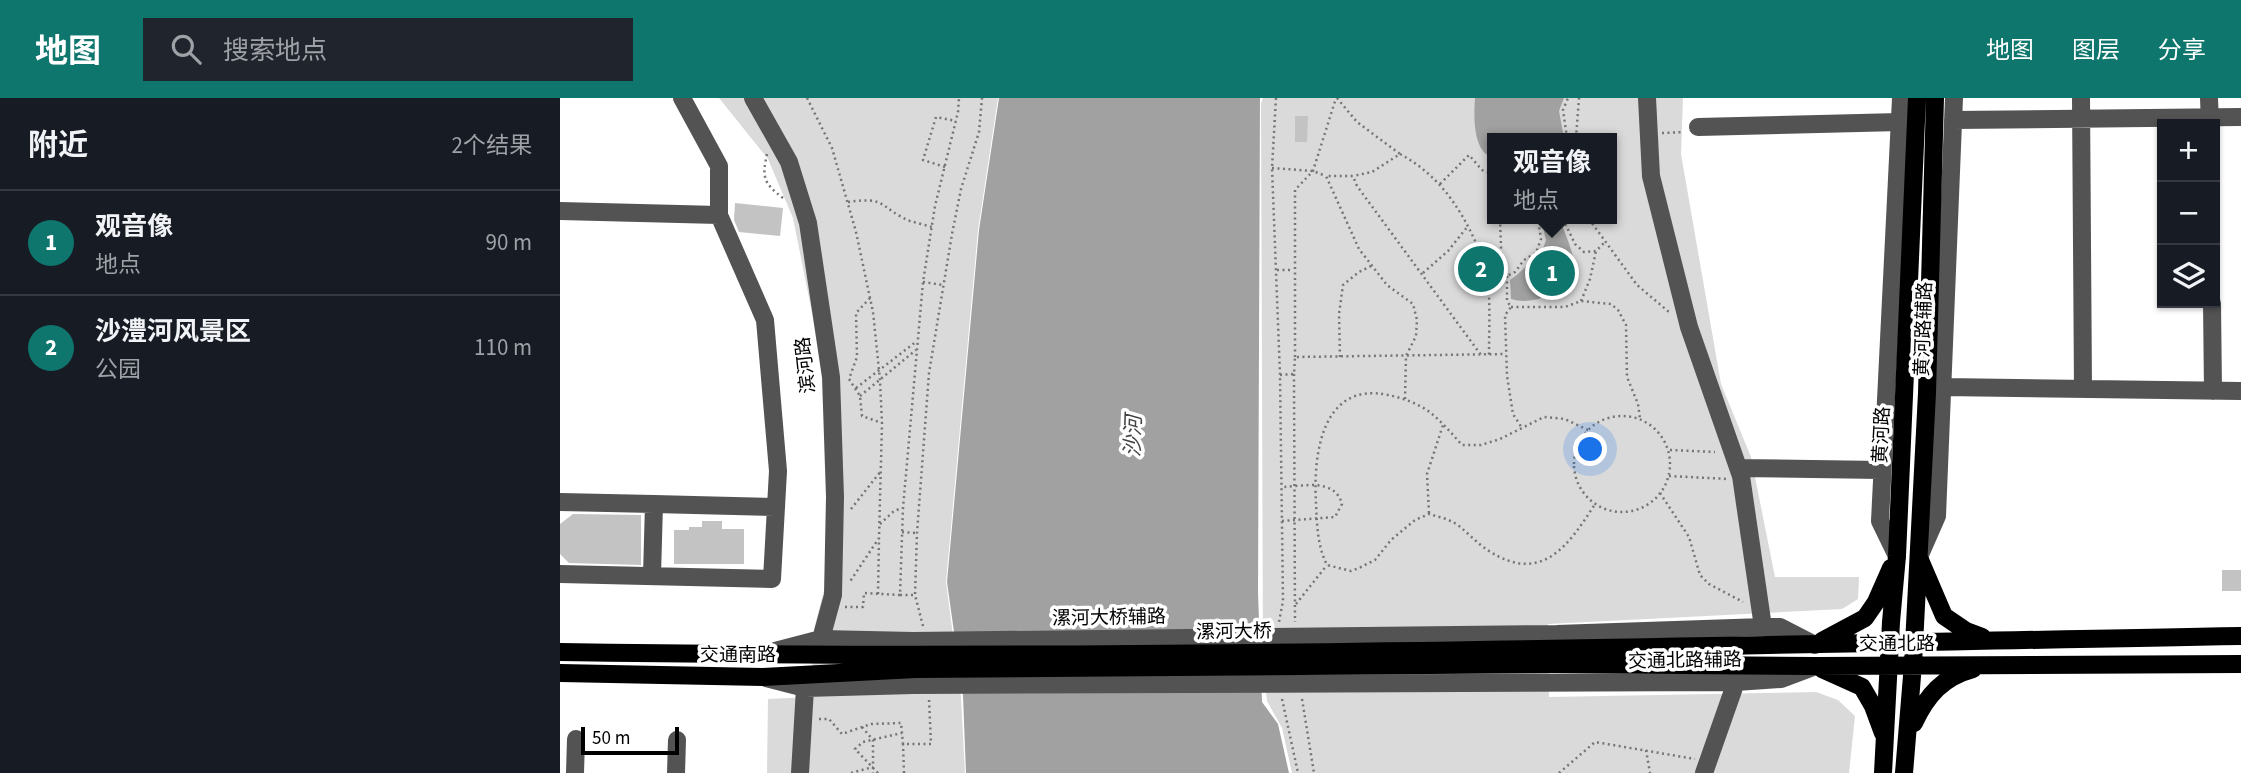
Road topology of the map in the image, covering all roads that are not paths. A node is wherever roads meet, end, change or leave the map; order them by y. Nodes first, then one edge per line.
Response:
1 (682, 98) edge
2 (753, 98) edge
3 (1647, 98) edge
4 (1900, 98) edge
5 (1917, 98) edge
6 (1935, 98) edge
7 (1954, 98) edge
8 (2081, 98) edge
9 (2209, 98) edge
10 (2241, 117) edge
11 (2081, 119) junction
12 (2210, 119) edge
13 (1953, 120) junction
14 (2157, 120) edge
15 (2220, 120) edge
16 (1900, 122) junction
17 (1698, 127) road end
18 (560, 211) edge
19 (719, 215) junction
20 (2212, 308) edge
21 (1943, 387) junction
22 (2083, 389) junction
23 (2213, 391) junction
24 (2241, 391) edge
25 (1737, 467) junction
26 (1881, 470) junction
27 (560, 502) edge
28 (654, 504) junction
29 (776, 507) junction
30 (1897, 556) junction
31 (1919, 557) junction
32 (560, 574) edge
33 (652, 576) junction
34 (1762, 620) junction
35 (2241, 636) edge
36 (821, 639) junction
37 (1890, 641) junction
38 (1914, 641) junction
39 (1992, 641) junction
40 (1815, 645) junction
41 (1555, 649) junction
42 (560, 652) edge
43 (756, 655) junction
44 (1889, 664) junction
45 (1913, 664) junction
46 (1989, 664) junction
47 (2241, 664) edge
48 (1816, 666) junction
49 (917, 668) junction
50 (560, 673) edge
51 (763, 677) junction
52 (1736, 682) junction
53 (804, 688) junction
54 (576, 739) dead end
55 (677, 740) dead end
56 (1907, 744) junction
57 (1885, 746) junction
58 (1706, 767) edge
59 (575, 773) edge
60 (676, 773) edge
61 (800, 773) edge
62 (1875, 773) edge
63 (1883, 773) edge
64 (1905, 773) edge
65 (1911, 773) edge

1 - 19 street
2 - 36 street, 滨河路
3 - 25 street
4 - 16 street, 黄河路辅路
5 - 30 main road, 黄河路
6 - 31 main road
7 - 13 street, 黄河路辅路
8 - 11 street
9 - 12 street
10 - 15 street
11 - 13 street
11 - 14 street
11 - 22 street
13 - 21 street, 黄河路辅路
16 - 17 street
16 - 26 street, 黄河路辅路
18 - 19 street
19 - 29 street
20 - 23 street
21 - 22 street
21 - 31 street, 黄河路辅路
22 - 23 street
23 - 24 street
25 - 26 street
25 - 34 street
26 - 30 street, 黄河路辅路
27 - 28 street
28 - 29 street
28 - 33 street
29 - 33 street
30 - 37 main road, 黄河路
30 - 40 main road
31 - 38 main road
31 - 39 main road
32 - 33 street
34 - 40 street, 交通北路辅路
34 - 41 street, 交通北路辅路
35 - 39 main road, 交通北路
36 - 43 street
36 - 49 street
37 - 38 main road, 交通北路
37 - 40 main road, 交通北路
37 - 44 main road, 黄河路
38 - 39 main road, 交通北路
38 - 45 main road
40 - 41 main road, 交通北路
41 - 48 main road, 交通北路
41 - 49 main road, 漯河大桥
42 - 43 main road, 交通南路
43 - 49 main road, 交通南路
44 - 45 main road, 交通北路
44 - 48 main road, 交通北路
44 - 57 main road, 黄河路
45 - 46 main road, 交通北路
45 - 56 main road
46 - 47 main road, 交通北路
46 - 56 main road
48 - 52 street, 交通北路辅路
48 - 57 main road
49 - 51 main road, 交通南路
49 - 52 street, 交通北路辅路
49 - 53 street
50 - 51 main road, 交通南路
51 - 53 street
52 - 58 street
53 - 61 street
54 - 59 street
55 - 60 street
56 - 64 main road
56 - 65 street
57 - 62 street
57 - 63 main road, 黄河路

